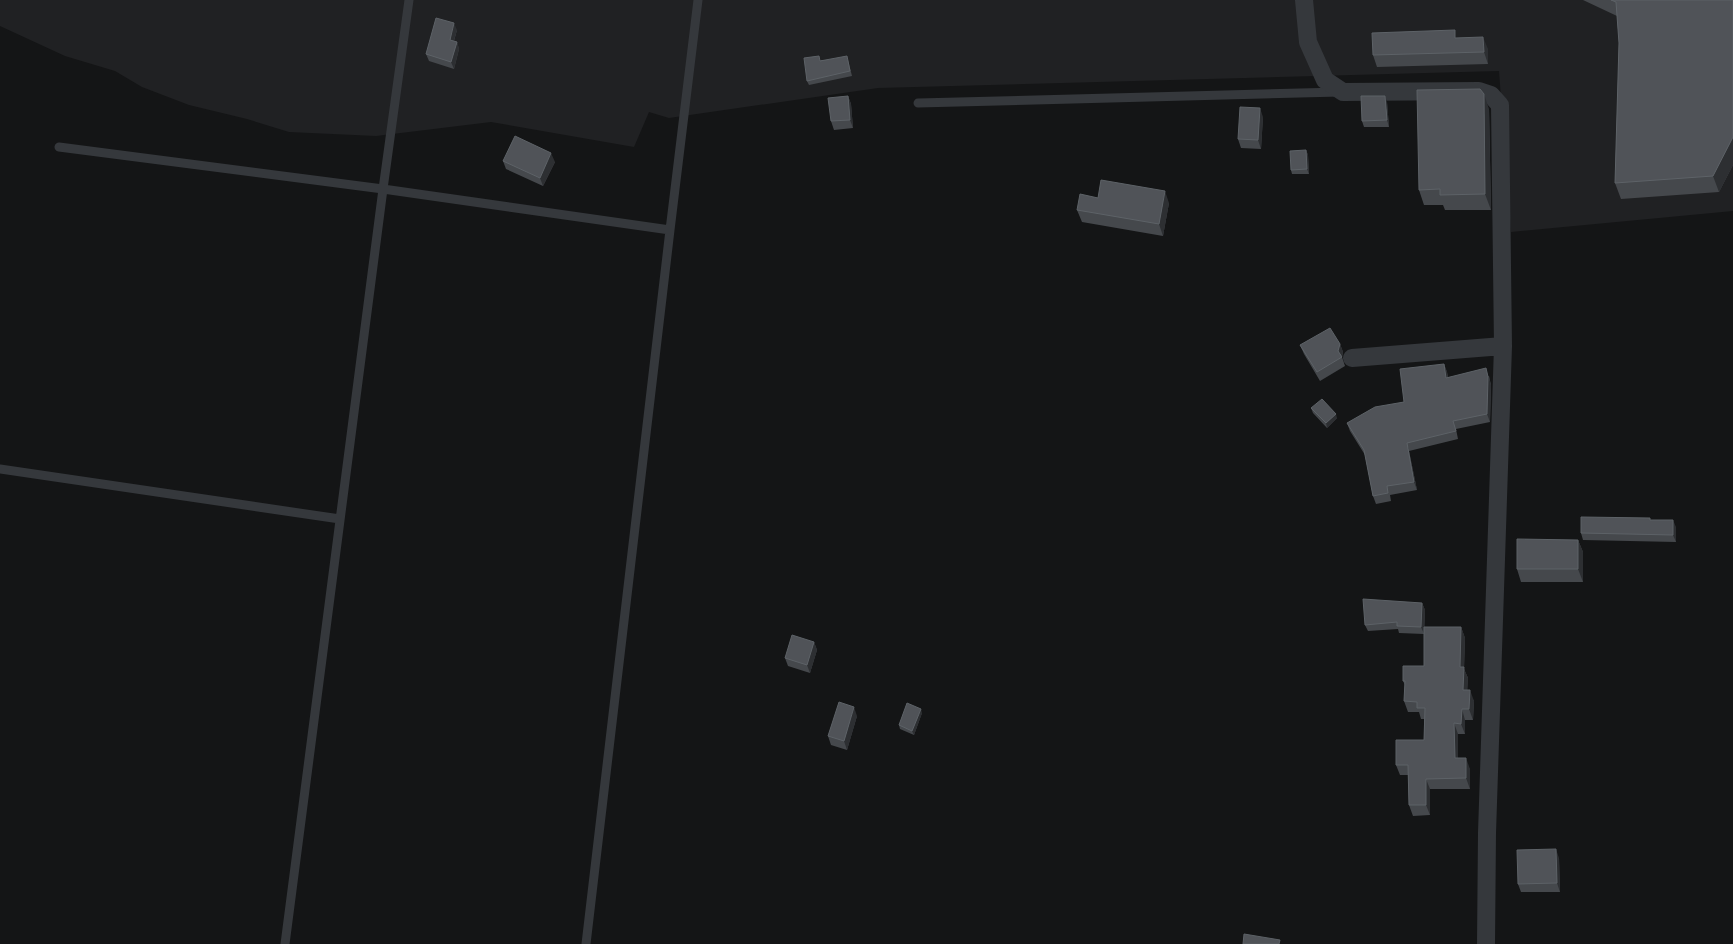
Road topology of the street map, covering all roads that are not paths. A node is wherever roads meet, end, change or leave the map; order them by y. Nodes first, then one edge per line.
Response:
1 (409, 0) edge
2 (698, 0) edge
3 (1304, 0) edge
4 (1343, 92) junction
5 (918, 103) dead end
6 (59, 147) dead end
7 (382, 189) junction
8 (670, 230) junction
9 (1503, 346) junction
10 (1352, 358) dead end
11 (0, 469) edge
12 (340, 519) junction
13 (284, 944) edge
14 (586, 944) edge
15 (1486, 944) edge

1 - 7 lane
2 - 8 lane
3 - 4 street
4 - 5 lane
4 - 9 street
6 - 7 lane
7 - 8 lane
7 - 12 lane
8 - 14 lane
9 - 10 street
9 - 15 street
11 - 12 lane
12 - 13 lane

